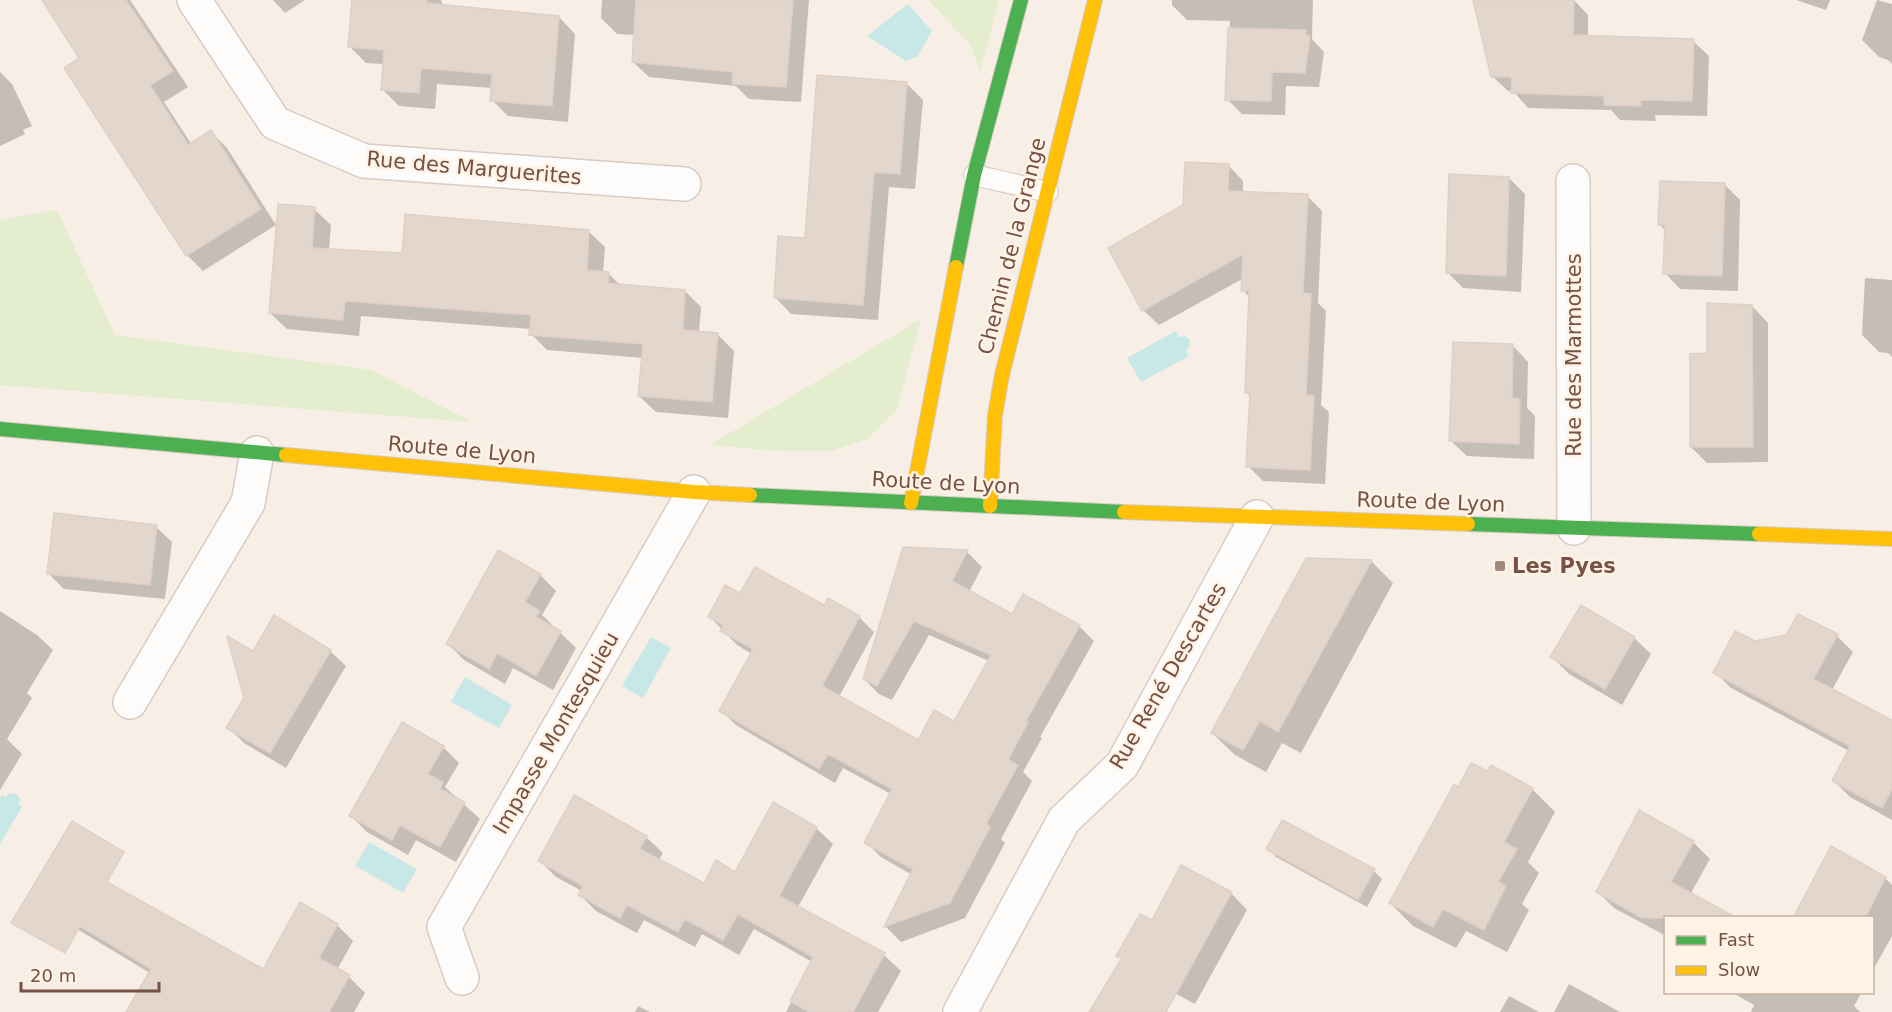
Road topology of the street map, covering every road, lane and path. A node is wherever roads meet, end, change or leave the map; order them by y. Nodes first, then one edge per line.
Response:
1 (194, 0) edge
2 (1021, 0) edge
3 (1095, 0) edge
4 (974, 175) junction
5 (1573, 181) dead end
6 (684, 184) dead end
7 (1048, 192) junction
8 (0, 429) edge
9 (257, 453) junction
10 (694, 492) junction
11 (911, 503) junction
12 (990, 506) junction
13 (1257, 517) junction
14 (1574, 528) junction
15 (1892, 539) edge
16 (130, 702) dead end
17 (462, 978) dead end
18 (960, 1012) edge

1 - 6 street, Rue des Marguerites
2 - 4 street
3 - 7 street, Chemin de la Grange
4 - 7 lane
4 - 11 street
5 - 14 street, Rue des Marmottes
7 - 12 street, Chemin de la Grange
8 - 9 street, Route de Lyon
9 - 10 street, Route de Lyon
9 - 16 street
10 - 11 street, Route de Lyon
10 - 17 street, Impasse Montesquieu
11 - 12 street, Route de Lyon
12 - 13 street, Route de Lyon
13 - 14 street, Route de Lyon
13 - 18 street, Rue René Descartes
14 - 15 street, Route de Lyon

